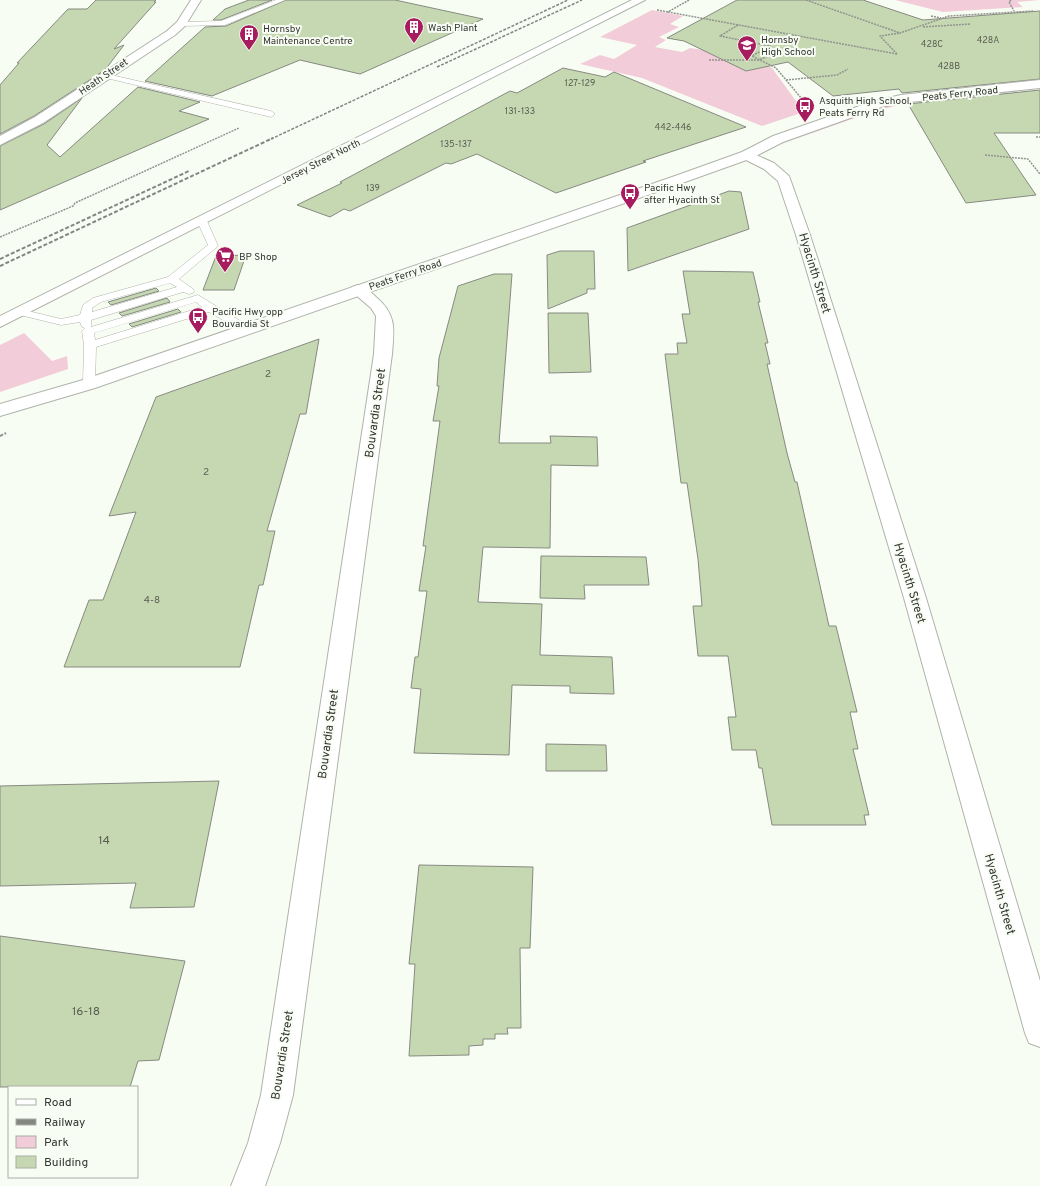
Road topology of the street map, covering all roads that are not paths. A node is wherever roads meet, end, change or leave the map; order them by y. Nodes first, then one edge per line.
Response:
1 (196, 0) edge
2 (282, 0) edge
3 (640, 0) edge
4 (180, 24) junction
5 (105, 75) junction
6 (1040, 84) edge
7 (1040, 90) edge
8 (271, 114) road end
9 (0, 141) edge
10 (747, 155) junction
11 (202, 222) junction
12 (172, 279) junction
13 (185, 288) junction
14 (358, 290) junction
15 (198, 298) junction
16 (210, 308) junction
17 (20, 312) junction
18 (85, 318) junction
19 (0, 322) edge
20 (246, 329) junction
21 (88, 331) junction
22 (90, 345) junction
23 (89, 384) junction
24 (1, 412) edge
25 (1040, 1033) edge
26 (248, 1186) edge

1 - 4 main road, Heath Street
2 - 4 lane
3 - 11 main road, Jersey Street North
4 - 5 main road, Heath Street
5 - 8 lane
5 - 9 main road, Heath Street
6 - 10 main road, Peats Ferry Road
7 - 10 main road, Peats Ferry Road
10 - 14 main road, Peats Ferry Road
10 - 25 main road, Hyacinth Street
11 - 12 lane
11 - 17 main road, Jersey Street North
12 - 13 lane
12 - 18 lane
13 - 15 lane
13 - 18 lane
14 - 20 main road, Peats Ferry Road
14 - 26 main road, Bouvardia Street
15 - 16 lane
15 - 21 lane
16 - 20 lane
16 - 22 lane
17 - 18 lane
17 - 19 main road, Jersey Street North
18 - 21 lane
20 - 23 main road, Peats Ferry Road
21 - 22 lane
22 - 23 lane
23 - 24 main road, Peats Ferry Road

